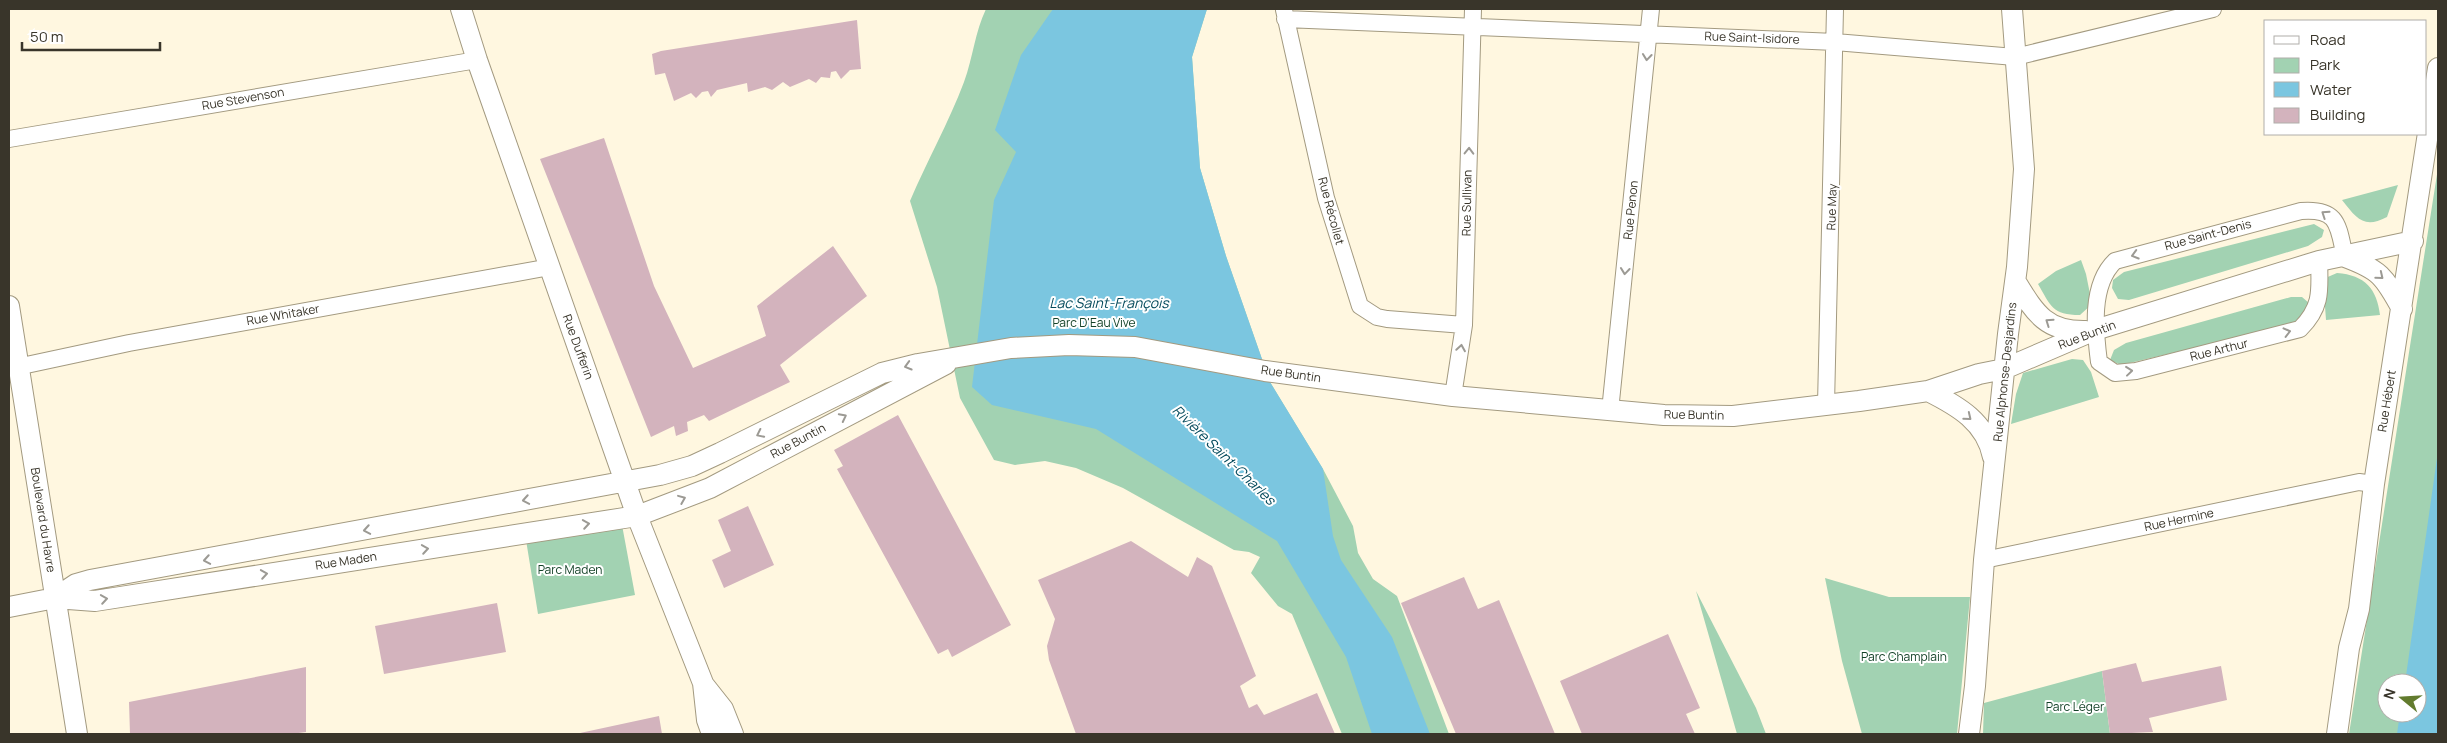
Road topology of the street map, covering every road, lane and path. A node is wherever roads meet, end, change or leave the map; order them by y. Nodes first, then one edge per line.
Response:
1 (461, 9) edge
2 (1473, 9) edge
3 (1651, 9) edge
4 (1835, 9) edge
5 (2012, 9) edge
6 (2213, 9) edge
7 (1284, 14) edge
8 (1472, 26) junction
9 (1649, 34) junction
10 (1836, 42) junction
11 (2015, 57) junction
12 (477, 60) junction
13 (2438, 68) edge
14 (2434, 129) edge
15 (9, 139) edge
16 (2413, 241) junction
17 (2344, 257) junction
18 (2319, 261) junction
19 (550, 267) junction
20 (2016, 282) junction
21 (9, 306) edge
22 (2402, 309) junction
23 (1464, 325) junction
24 (2095, 330) junction
25 (964, 357) junction
26 (17, 368) junction
27 (2004, 369) junction
28 (1928, 390) junction
29 (1453, 396) junction
30 (1826, 405) junction
31 (1610, 411) junction
32 (1995, 463) junction
33 (626, 482) junction
34 (2374, 484) junction
35 (637, 516) junction
36 (1984, 560) junction
37 (55, 598) junction
38 (9, 606) edge
39 (703, 683) junction
40 (77, 734) edge
41 (712, 734) edge
42 (733, 734) edge
43 (1969, 734) edge
44 (2337, 734) edge

1 - 12 street, Rue Dufferin
2 - 8 street, Rue Sullivan
3 - 9 street, Rue Penon
4 - 10 street, Rue May
5 - 11 street, Rue Alphonse-Desjardins
6 - 11 street, Rue Saint-Isidore
7 - 8 street, Rue Saint-Isidore
7 - 23 street, Rue Récollet
8 - 9 street, Rue Saint-Isidore
23 -> 8 street, Rue Sullivan
9 - 10 street, Rue Saint-Isidore
9 -> 31 street, Rue Penon
10 - 11 street, Rue Saint-Isidore
10 - 30 street, Rue May
11 - 20 street, Rue Alphonse-Desjardins
12 - 15 street, Rue Stevenson
12 - 19 street, Rue Dufferin
13 - 14 street, Rue Hébert
14 - 16 street, Rue Hébert
16 - 17 street, Rue Buntin
16 - 22 street, Rue Hébert
17 - 18 street, Rue Buntin
17 -> 22 street
17 -> 24 street, Rue Saint-Denis
18 - 24 street, Rue Buntin
24 -> 18 street, Rue Arthur
19 - 26 street, Rue Whitaker
19 - 33 street, Rue Dufferin
24 -> 20 street
20 - 27 street, Rue Alphonse-Desjardins
21 - 26 street, Boulevard du Havre
22 - 34 street, Rue Hébert
29 -> 23 street, Rue Sullivan
24 - 27 street, Rue Buntin
25 - 29 street, Rue Buntin
25 -> 33 street, Rue Buntin
35 -> 25 street, Rue Buntin
26 - 37 street, Boulevard du Havre
27 - 28 street, Rue Buntin
27 - 32 street, Rue Alphonse-Desjardins
28 - 30 street, Rue Buntin
28 -> 32 street
29 - 31 street, Rue Buntin
30 - 31 street, Rue Buntin
32 - 36 street, Rue Alphonse-Desjardins
33 - 35 street, Rue Dufferin
33 -> 37 street, Rue Maden
34 - 36 street, Rue Hermine
34 - 44 street, Rue Hébert
37 -> 35 street, Rue Maden
35 - 39 street, Rue Dufferin
36 - 43 street, Rue Alphonse-Desjardins
37 - 38 street, Rue Maden
37 - 40 street, Boulevard du Havre
39 - 41 street, Rue Dufferin
39 - 42 street, Rue Dufferin

